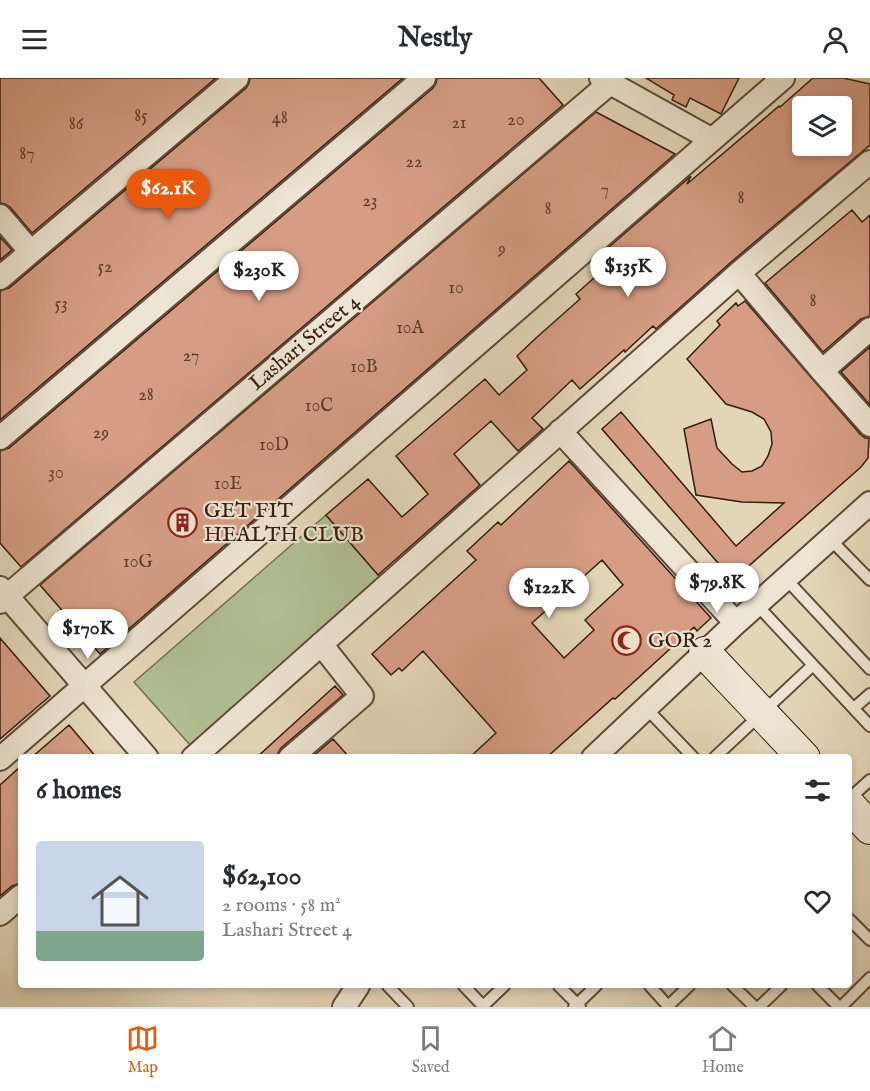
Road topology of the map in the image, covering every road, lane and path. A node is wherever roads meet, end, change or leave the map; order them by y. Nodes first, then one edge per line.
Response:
1 (237, 78) edge
2 (424, 78) edge
3 (783, 78) edge
4 (605, 81) edge
5 (711, 139) junction
6 (870, 162) edge
7 (0, 216) edge
8 (31, 252) junction
9 (739, 273) junction
10 (0, 278) edge
11 (870, 329) edge
12 (822, 371) junction
13 (870, 425) edge
14 (560, 431) junction
15 (0, 438) edge
16 (870, 503) edge
17 (830, 539) junction
18 (786, 579) junction
19 (870, 580) edge
20 (2, 595) edge
21 (757, 605) junction
22 (736, 623) junction
23 (321, 644) junction
24 (705, 652) junction
25 (813, 665) junction
26 (870, 669) edge
27 (84, 686) junction
28 (870, 694) edge
29 (646, 708) junction
30 (854, 708) junction
31 (762, 712) junction
32 (870, 726) edge
33 (144, 754) edge
34 (198, 754) edge
35 (295, 754) edge
36 (600, 754) edge
37 (690, 754) edge
38 (718, 754) edge
39 (800, 754) edge
40 (0, 759) edge
41 (870, 780) edge
42 (852, 796) edge
43 (852, 808) edge
44 (870, 828) edge
45 (18, 899) edge
46 (0, 914) edge
47 (852, 922) edge
48 (870, 940) edge
49 (870, 978) edge
50 (357, 988) edge
51 (390, 988) edge
52 (467, 988) edge
53 (502, 988) edge
54 (561, 988) edge
55 (594, 988) edge
56 (652, 988) edge
57 (687, 988) edge
58 (735, 988) edge
59 (779, 988) edge
60 (820, 988) edge
61 (483, 1006) edge
62 (577, 1006) edge
63 (344, 1007) edge
64 (408, 1007) edge
65 (668, 1007) edge
66 (757, 1007) edge
67 (840, 1007) edge

1 - 8 street
2 - 15 street
3 - 5 street
4 - 5 street
4 - 20 street, Lashari Street 4
5 - 27 street
6 - 9 street
7 - 8 street
8 - 10 street
9 - 12 street
9 - 14 street
11 - 12 street
12 - 13 street
14 - 22 street
14 - 23 street
16 - 17 street
17 - 18 street
17 - 19 lane
18 - 21 street
18 - 26 lane
20 - 27 street
21 - 22 street
21 - 25 lane
22 - 24 street
23 - 34 street
23 - 35 street
24 - 29 street
24 - 31 street
25 - 30 lane
25 - 31 lane
27 - 33 street
27 - 40 street
28 - 30 lane
29 - 36 street
29 - 37 lane
30 - 32 lane
31 - 38 lane
31 - 39 street
41 - 42 lane
43 - 44 street
45 - 46 street
47 - 48 lane
49 - 67 lane
50 - 63 street
51 - 64 lane
52 - 61 lane
53 - 61 lane
54 - 62 lane
55 - 62 lane
56 - 65 lane
57 - 65 lane
58 - 66 lane
59 - 66 lane
60 - 67 lane

